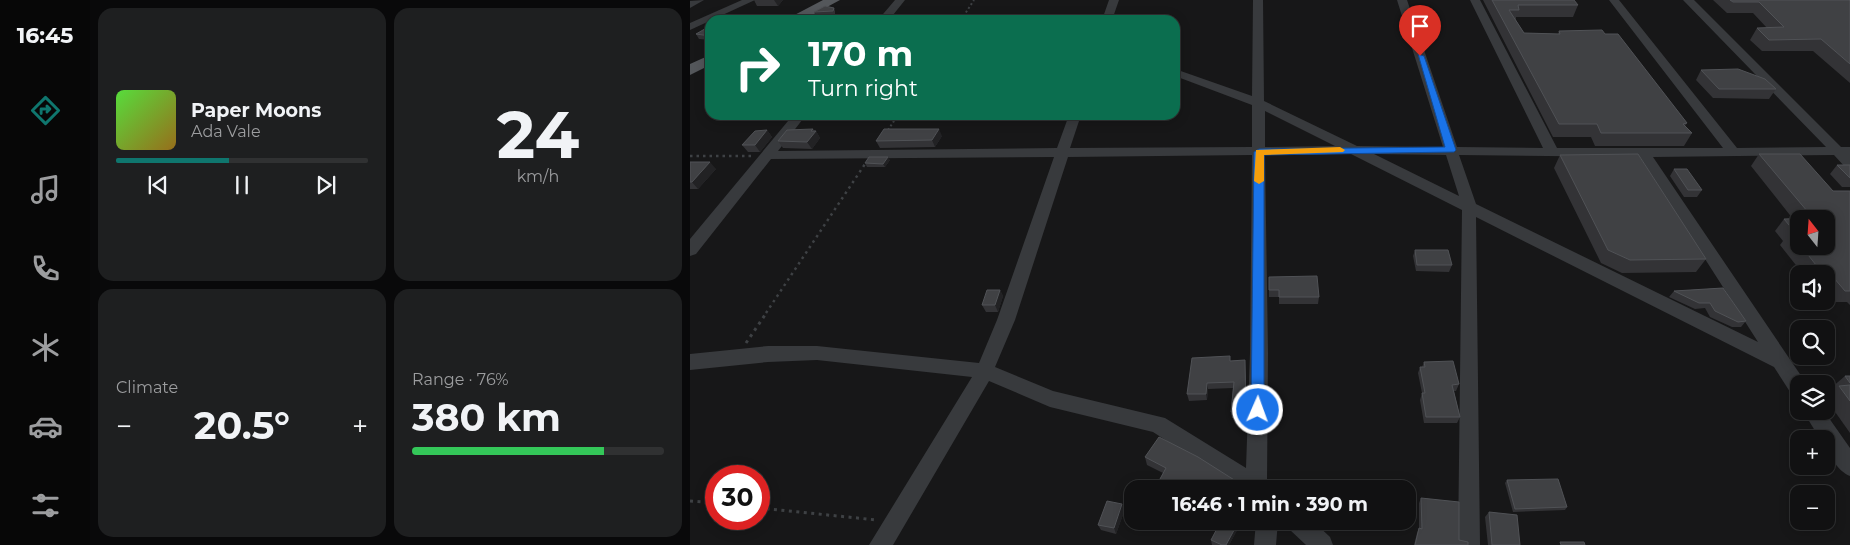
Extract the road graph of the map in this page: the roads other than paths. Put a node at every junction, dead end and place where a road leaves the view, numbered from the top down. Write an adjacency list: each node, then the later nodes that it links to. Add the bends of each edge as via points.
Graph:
1 (699, 0): 11 (street)
2 (750, 0): 12 (street)
3 (833, 0): 13 (main road)
4 (900, 0): 14 (street)
5 (1114, 0): 15 (street)
6 (1258, 0): 21 (street)
7 (1402, 0): 25 (street)
8 (1475, 0): 28 (street)
9 (1614, 0): 29 (street)
10 (1688, 0): 26 (street)
11 (690, 5)
12 (717, 15)
13 (802, 15)
14 (887, 15)
15 (1109, 15)
16 (705, 20): 17 (street)
17 (690, 27)
18 (705, 62): 19 (main road)
19 (690, 70)
20 (1180, 74): 21 (street)
21 (1259, 103): 24 (street); 27 (street)
22 (796, 120): 32 (street)
23 (1073, 120): 30 (street)
24 (1357, 150): 25 (street); 27 (street); 34 (street)
25 (1451, 150): 28 (street); 34 (street)
26 (1844, 151): 29 (street); 33 (street)
27 (1259, 152): 30 (street); 43 (street)
28 (1552, 152): 31 (street)
29 (1733, 152): 31 (street)
30 (1062, 153): 32 (street); 38 (street, via 1006,320)
31 (1644, 153): 36 (street)
32 (768, 156): 35 (street)
33 (1850, 164)
34 (1468, 206): 36 (street); 49 (street)
35 (690, 250)
36 (1780, 361): 39 (street)
37 (690, 362): 38 (street, via 816,353)
38 (984, 370): 42 (street, via 1050,399 1158,424); 46 (street)
39 (1790, 376)
40 (1819, 420): 41 (street)
41 (1850, 466)
42 (1247, 480)
43 (1258, 480)
44 (1266, 530): 47 (street)
45 (1306, 530): 48 (street)
46 (880, 545)
47 (1265, 545)
48 (1322, 545)
49 (1470, 545)

